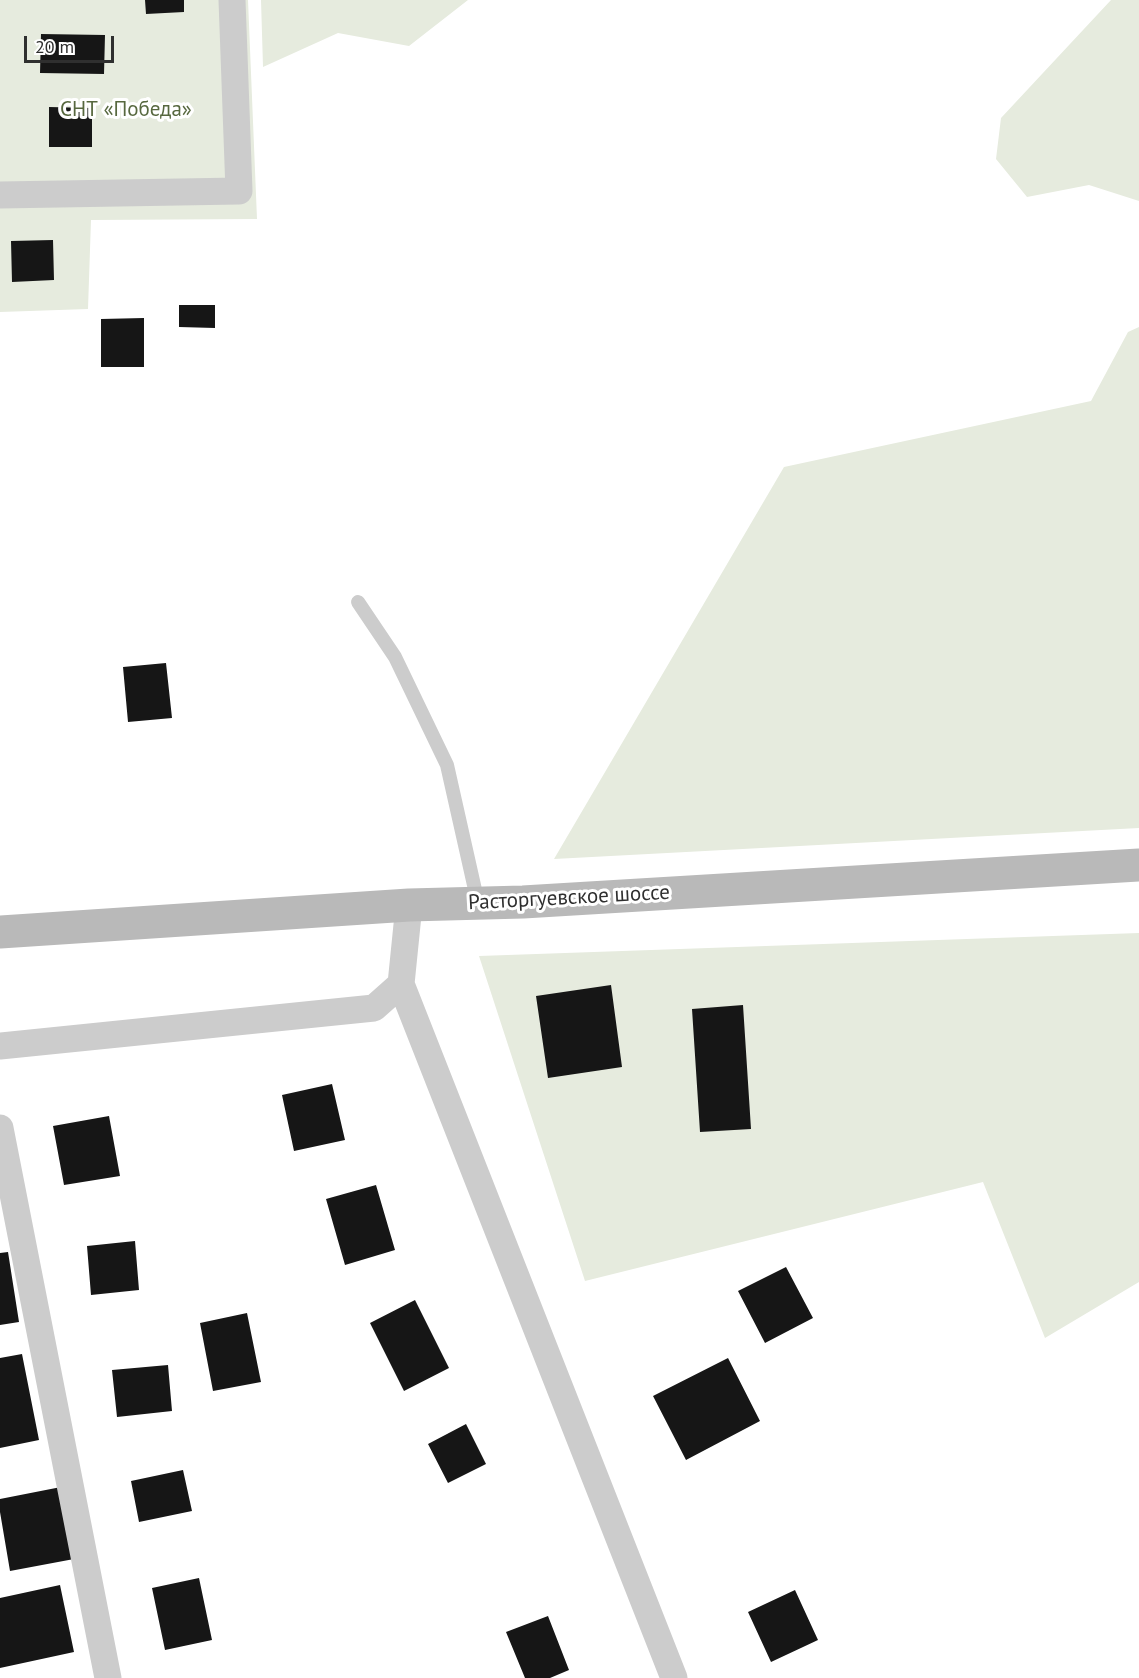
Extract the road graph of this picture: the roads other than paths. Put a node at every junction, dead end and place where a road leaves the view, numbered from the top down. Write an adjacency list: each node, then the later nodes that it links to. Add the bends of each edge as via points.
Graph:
1 (232, 0): 2 (street, via 239,191)
2 (0, 195)
3 (358, 602): 5 (lane, via 395,657 447,765)
4 (1139, 865): 5 (main road, Расторгуевское шоссе)
5 (478, 903): 6 (main road, Расторгуевское шоссе)
6 (409, 905): 7 (main road, Расторгуевское шоссе); 8 (street)
7 (0, 932)
8 (401, 984): 9 (street, via 374,1008); 12 (street)
9 (0, 1046)
10 (0, 1128): 11 (street)
11 (108, 1678)
12 (674, 1678)

